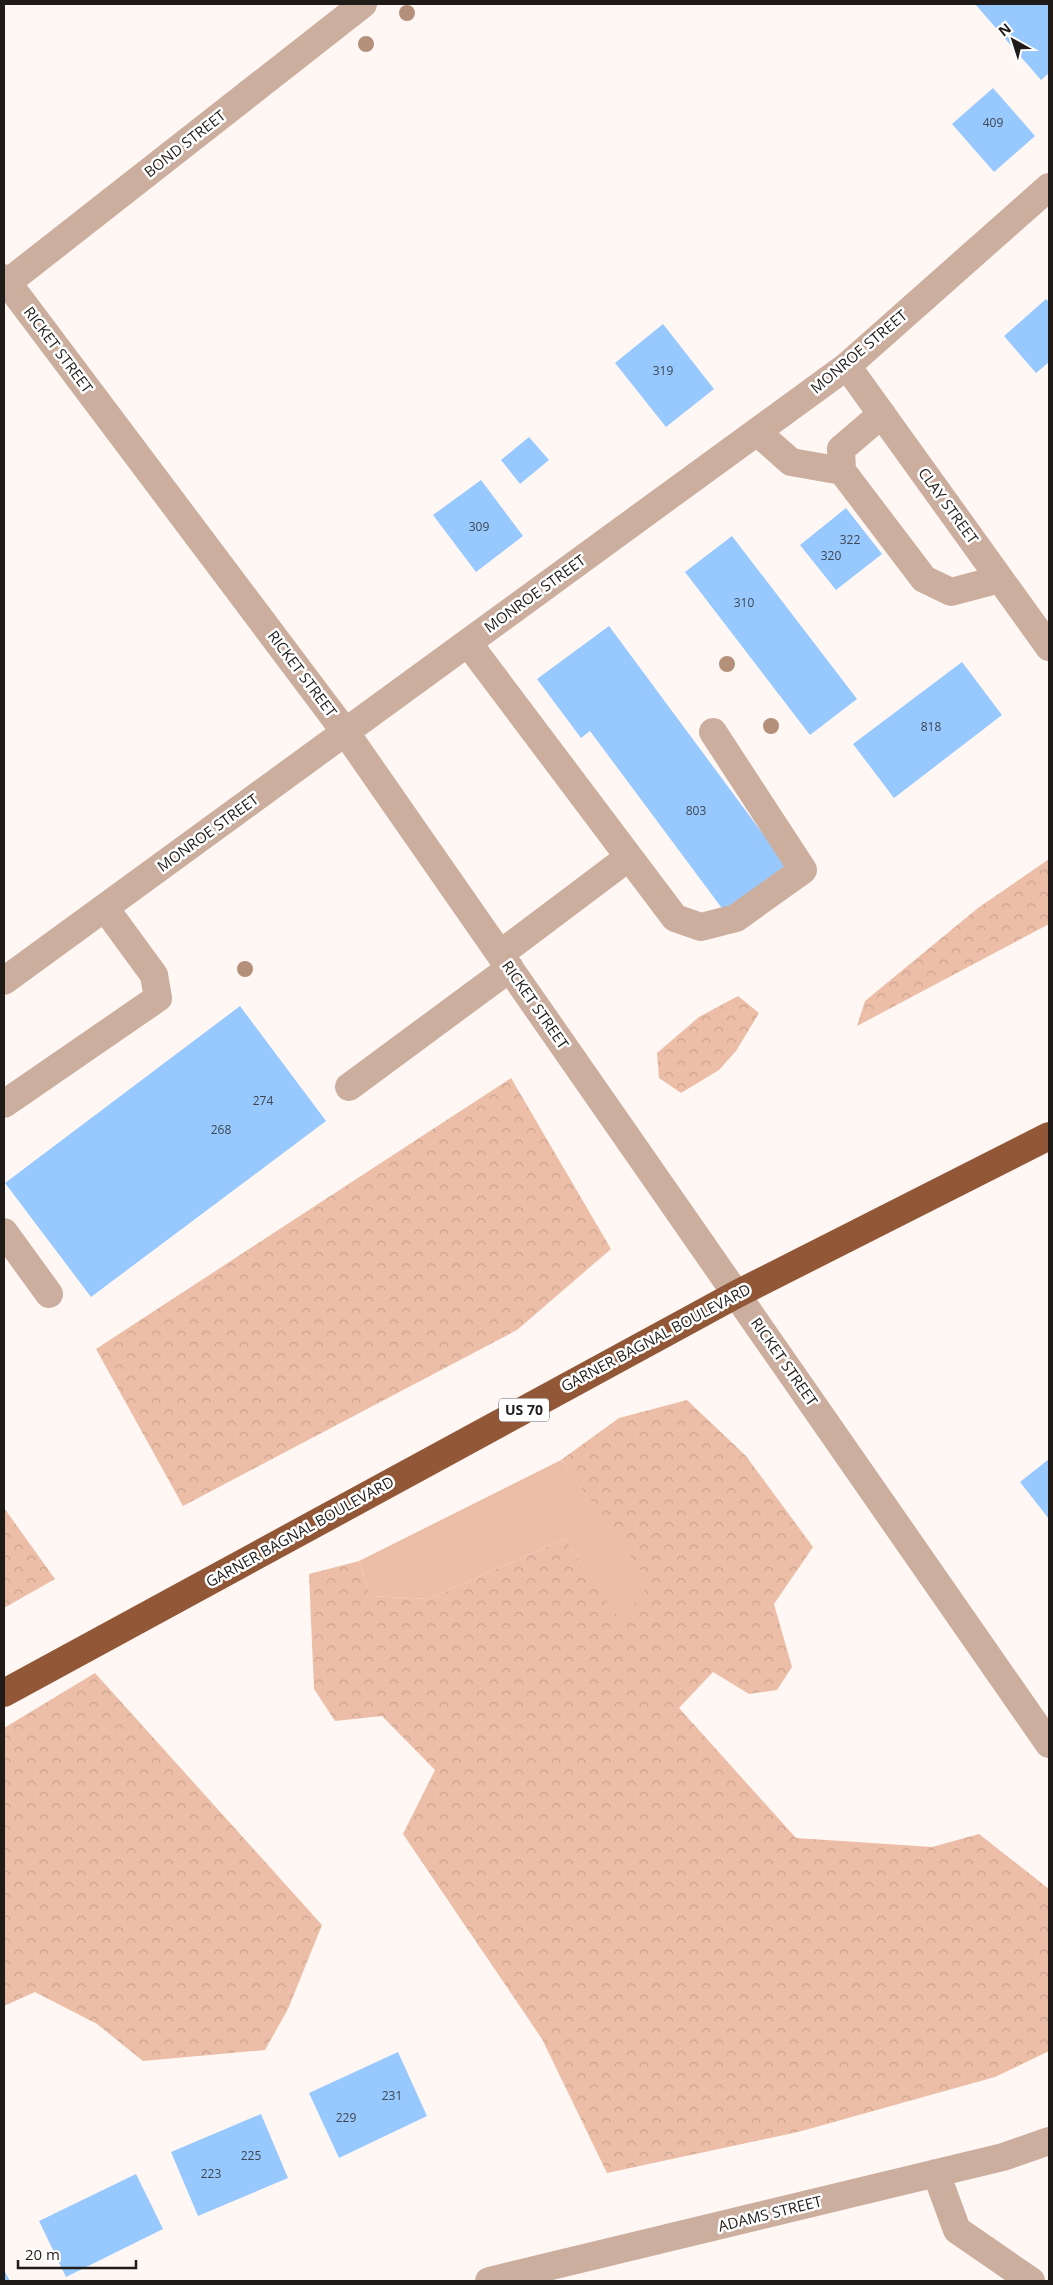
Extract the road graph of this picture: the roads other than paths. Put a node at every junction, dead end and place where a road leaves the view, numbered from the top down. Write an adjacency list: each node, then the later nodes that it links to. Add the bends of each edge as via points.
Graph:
1 (363, 4): 3 (street, BOND STREET)
2 (1049, 187): 4 (street, MONROE STREET)
3 (6, 281): 12 (street, RICKET STREET)
4 (847, 366): 5 (street, CLAY STREET); 6 (street, MONROE STREET)
5 (882, 414): 7 (street, via 841,449); 8 (street, CLAY STREET)
6 (757, 432): 7 (street, via 791,462); 9 (street, MONROE STREET)
7 (842, 472): 8 (street, via 924,580 951,592)
8 (1000, 579): 10 (street, CLAY STREET)
9 (468, 643): 12 (street, MONROE STREET); 13 (street)
10 (1049, 647)
11 (713, 732): 13 (street, via 803,870 736,918 701,927 675,918)
12 (346, 733): 14 (street, MONROE STREET); 15 (street, RICKET STREET)
13 (629, 857): 15 (street)
14 (105, 908): 16 (street, MONROE STREET); 18 (street, via 154,975 158,998)
15 (505, 961): 17 (street); 22 (street, RICKET STREET)
16 (4, 981)
17 (349, 1087)
18 (4, 1104)
19 (1049, 1136): 22 (highway, GARNER BAGNAL BOULEVARD / US 70)
20 (4, 1232): 21 (street)
21 (49, 1294)
22 (737, 1294): 23 (highway, GARNER BAGNAL BOULEVARD / US 70); 24 (street, RICKET STREET)
23 (4, 1693)
24 (1049, 1744)
25 (1049, 2141): 26 (street, ADAMS STREET, via 1003,2157)
26 (936, 2173): 27 (street, ADAMS STREET); 29 (street, via 957,2230)
27 (586, 2270): 28 (street, ADAMS STREET)
28 (489, 2281)
29 (1031, 2281)

